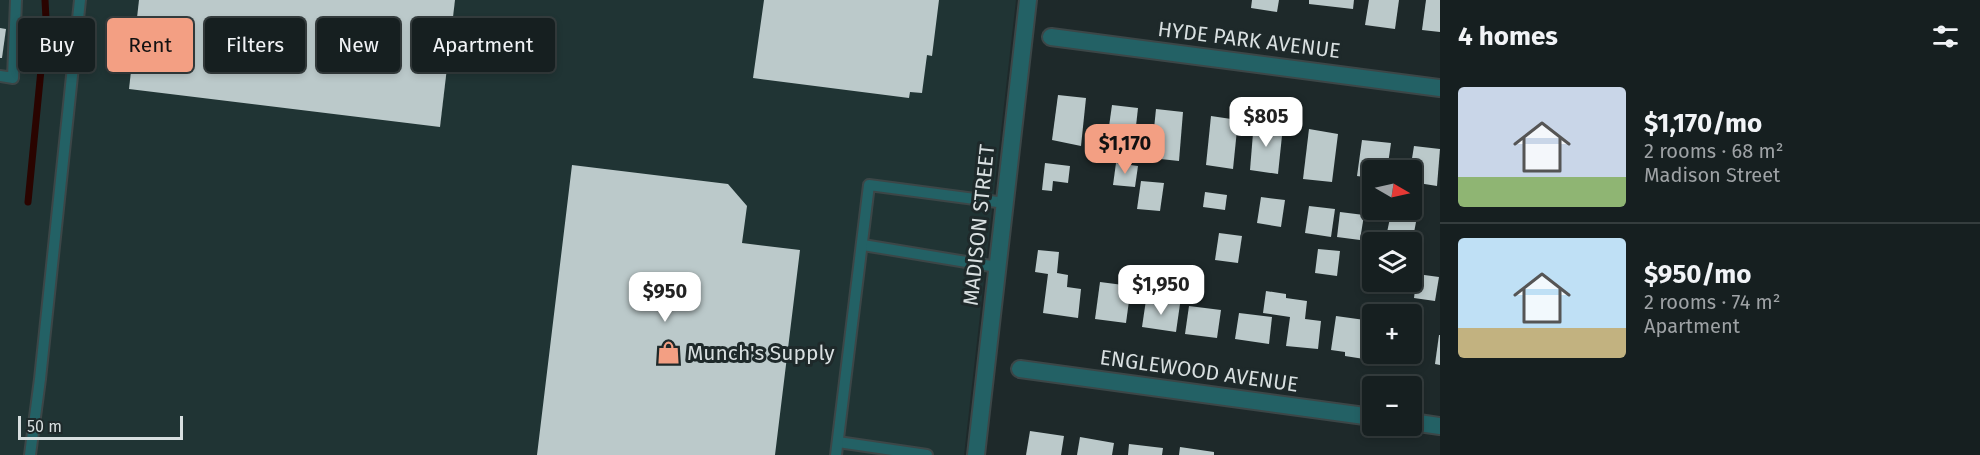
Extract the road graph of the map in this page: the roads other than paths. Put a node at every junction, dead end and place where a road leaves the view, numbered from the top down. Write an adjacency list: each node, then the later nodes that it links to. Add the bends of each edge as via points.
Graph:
1 (16, 0): 5 (lane, via 13,78)
2 (80, 0): 15 (lane)
3 (1028, 0): 7 (street, MADISON STREET)
4 (1051, 37): 6 (street, HYDE PARK AVENUE)
5 (0, 76)
6 (1440, 88)
7 (1005, 203): 8 (lane, via 869,185); 9 (street, MADISON STREET)
8 (863, 245): 9 (lane); 14 (lane)
9 (997, 267): 18 (street, MADISON STREET)
10 (1020, 369): 11 (street, ENGLEWOOD AVENUE)
11 (1362, 416)
12 (1422, 423): 13 (street)
13 (1440, 426)
14 (838, 442): 16 (lane); 17 (lane)
15 (30, 455)
16 (836, 455)
17 (927, 455)
18 (976, 455)

